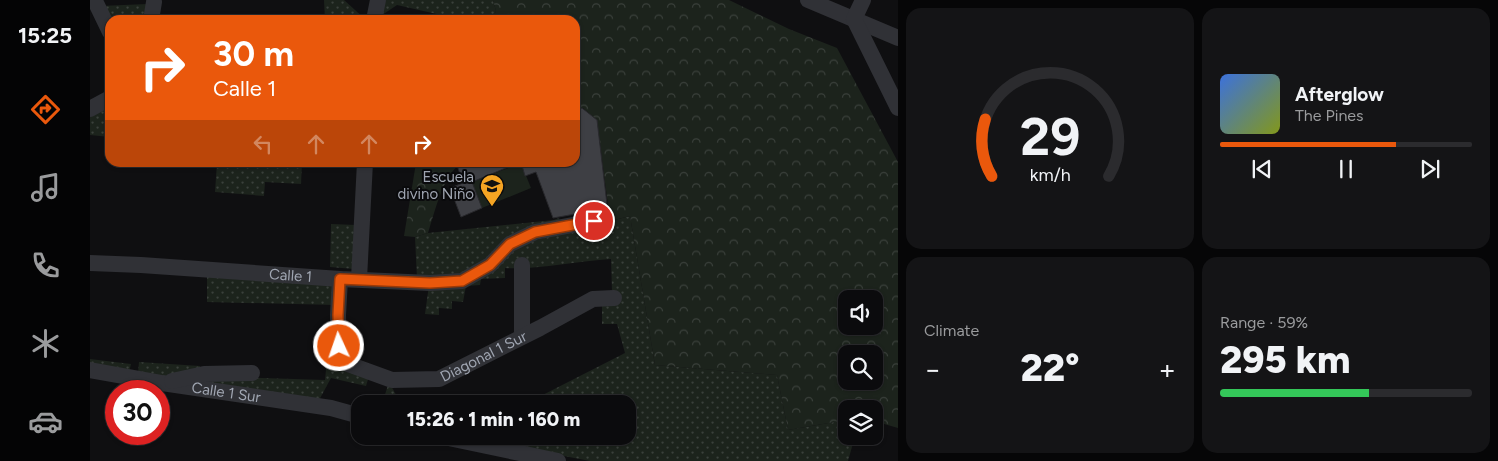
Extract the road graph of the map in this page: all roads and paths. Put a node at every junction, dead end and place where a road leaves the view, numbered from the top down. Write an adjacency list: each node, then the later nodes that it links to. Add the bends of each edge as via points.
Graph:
1 (378, 0): 7 (street)
2 (808, 0): 8 (street)
3 (863, 0): 8 (street)
4 (154, 2): 6 (street)
5 (96, 3): 9 (street)
6 (153, 15)
7 (375, 15)
8 (854, 18): 10 (street); 12 (street)
9 (105, 22)
10 (898, 38)
11 (105, 101): 13 (street)
12 (898, 108)
13 (90, 109)
14 (365, 167): 21 (street)
15 (594, 221): 17 (street, Calle 1, via 535,232)
16 (516, 224): 17 (street)
17 (517, 240): 21 (street, Calle 1, via 490,265 462,281 430,283)
18 (90, 263): 20 (street, Calle 1)
19 (522, 265): 23 (street)
20 (340, 279): 21 (street, Calle 1); 23 (street, Diagonal 1 Sur, via 339,353 348,364 392,380 438,379)
21 (359, 279)
22 (614, 298): 23 (street, Diagonal 1 Sur, via 593,298)
23 (522, 336)
24 (90, 370): 26 (street, Calle 1 Sur)
25 (252, 373): 27 (street, via 204,374)
26 (145, 380)
27 (170, 381)
28 (170, 384): 29 (street, Calle 1 Sur)
29 (351, 414)
30 (482, 445): 31 (street)
31 (558, 461)

